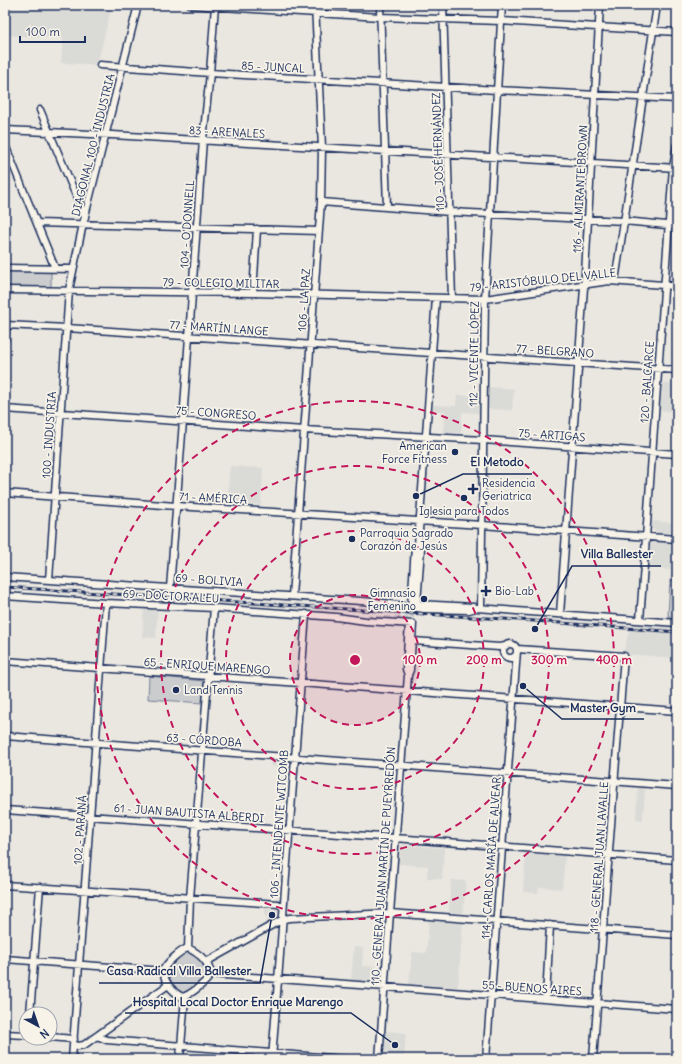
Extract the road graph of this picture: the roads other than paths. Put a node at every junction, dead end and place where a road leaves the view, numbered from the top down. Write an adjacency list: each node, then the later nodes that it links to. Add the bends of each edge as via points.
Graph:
1 (138, 5): 18 (street, DIAGONAL 100 - INDUSTRIA)
2 (191, 5): 9 (street)
3 (315, 5): 10 (street, 106 - LA PAZ)
4 (380, 5): 11 (street)
5 (443, 5): 12 (street, 110 - JOSÉ HERNÁNDEZ)
6 (502, 5): 13 (street, 112 - VICENTE LÓPEZ)
7 (600, 5): 14 (street, 116 - ALMIRANTE BROWN)
8 (657, 5): 15 (street)
9 (215, 6): 10 (street); 19 (street, 104 - O'DONNELL)
10 (316, 12): 11 (street); 20 (street, 106 - LA PAZ)
11 (380, 17): 12 (street); 21 (street)
12 (443, 20): 13 (street); 22 (street, 110 - JOSÉ HERNÁNDEZ)
13 (501, 21): 14 (street); 23 (street, 112 - VICENTE LÓPEZ)
14 (599, 28): 15 (street); 24 (street, 116 - ALMIRANTE BROWN)
15 (653, 30): 16 (street); 25 (street)
16 (677, 32)
17 (100, 65): 18 (street, 85 - JUNCAL)
18 (123, 67): 19 (street, 85 - JUNCAL); 30 (street, DIAGONAL 100 - INDUSTRIA)
19 (210, 73): 20 (street, 85 - JUNCAL); 31 (street, 104 - O'DONNELL)
20 (318, 79): 21 (street, 85 - JUNCAL); 34 (street, 106 - LA PAZ)
21 (382, 83): 22 (street, 85 - JUNCAL); 35 (street)
22 (446, 87): 23 (street, 85 - JUNCAL); 36 (street, 110 - JOSÉ HERNÁNDEZ)
23 (496, 90): 24 (street, 85 - JUNCAL); 37 (street, 112 - VICENTE LÓPEZ)
24 (595, 95): 25 (street, 85 - JUNCAL); 38 (street, 116 - ALMIRANTE BROWN)
25 (643, 98): 26 (street, 85 - JUNCAL); 39 (street)
26 (677, 99)
27 (40, 110): 29 (street)
28 (5, 130): 29 (street, 83 - ARENALES)
29 (49, 132): 30 (street, 83 - ARENALES); 46 (street)
30 (106, 134): 31 (street, 83 - ARENALES); 46 (street, DIAGONAL 100 - INDUSTRIA)
31 (203, 140): 34 (street, 83 - ARENALES); 51 (street, 104 - O'DONNELL)
32 (5, 144): 48 (street)
33 (677, 145): 40 (street, 120 - BALCARCE)
34 (322, 147): 35 (street, 83 - ARENALES); 41 (street, 106 - LA PAZ)
35 (385, 151): 36 (street, 83 - ARENALES); 42 (street)
36 (448, 154): 37 (street, 83 - ARENALES); 43 (street, 110 - JOSÉ HERNÁNDEZ)
37 (493, 157): 38 (street, 83 - ARENALES); 44 (street, 112 - VICENTE LÓPEZ)
38 (592, 162): 39 (street, 83 - ARENALES); 45 (street, 116 - ALMIRANTE BROWN)
39 (633, 165): 40 (street, 83 - ARENALES); 47 (street)
40 (675, 168): 49 (street, 120 - BALCARCE)
41 (321, 202): 42 (street); 53 (street, 106 - LA PAZ)
42 (387, 207): 43 (street)
43 (450, 212): 44 (street); 67 (street, 110 - JOSÉ HERNÁNDEZ)
44 (489, 214): 45 (street); 68 (street, 112 - VICENTE LÓPEZ)
45 (588, 220): 47 (street); 58 (street, 116 - ALMIRANTE BROWN)
46 (84, 221): 48 (street); 51 (street); 56 (street, DIAGONAL 100 - INDUSTRIA)
47 (624, 221): 49 (street); 57 (street)
48 (37, 223): 55 (street)
49 (669, 225): 50 (street); 59 (street, 120 - BALCARCE)
50 (677, 226)
51 (197, 227): 52 (street); 63 (street, 104 - O'DONNELL)
52 (257, 229): 53 (street); 64 (street)
53 (319, 231): 65 (street, 106 - LA PAZ)
54 (5, 268): 55 (street)
55 (55, 268): 56 (street)
56 (73, 269): 62 (street, DIAGONAL 100 - INDUSTRIA)
57 (615, 281): 58 (street, 79 - ARISTÓBULO DEL VALLE); 59 (street, 79 - ARISTÓBULO DEL VALLE)
58 (584, 285): 68 (street, 79 - ARISTÓBULO DEL VALLE); 76 (street, 116 - ALMIRANTE BROWN)
59 (665, 285): 60 (street, 79 - ARISTÓBULO DEL VALLE); 77 (street, 120 - BALCARCE)
60 (677, 286)
61 (5, 290): 62 (street, 79 - COLEGIO MILITAR)
62 (69, 290): 63 (street, 79 - COLEGIO MILITAR); 70 (street, 100 - INDUSTRIA)
63 (192, 293): 64 (street, 79 - COLEGIO MILITAR); 71 (street, 104 - O'DONNELL)
64 (253, 293): 65 (street, 79 - COLEGIO MILITAR)
65 (313, 295): 66 (street, 79 - COLEGIO MILITAR); 73 (street, 106 - LA PAZ)
66 (436, 298): 67 (street, 79 - ARISTÓBULO DEL VALLE); 74 (street)
67 (452, 299): 68 (street, 79 - ARISTÓBULO DEL VALLE)
68 (485, 299): 75 (street, 112 - VICENTE LÓPEZ)
69 (5, 325): 70 (street, 77 - MARTÍN LANGE); 72 (street)
70 (66, 328): 71 (street, 77 - MARTÍN LANGE); 80 (street, 100 - INDUSTRIA)
71 (189, 337): 73 (street, 77 - MARTÍN LANGE); 81 (street, 104 - O'DONNELL)
72 (5, 339)
73 (311, 344): 74 (street, 77 - MARTÍN LANGE); 82 (street, 106 - LA PAZ)
74 (432, 352): 75 (street, 77 - BELGRANO); 83 (street)
75 (484, 356): 76 (street, 77 - BELGRANO); 84 (street, 112 - VICENTE LÓPEZ)
76 (579, 362): 77 (street, 77 - BELGRANO); 85 (street, 116 - ALMIRANTE BROWN)
77 (658, 368): 78 (street, 77 - BELGRANO); 86 (street, 120 - BALCARCE)
78 (677, 370)
79 (5, 409): 80 (street, 75 - CONGRESO)
80 (61, 413): 81 (street, 75 - CONGRESO); 89 (street, 100 - INDUSTRIA)
81 (184, 421): 82 (street, 75 - CONGRESO); 90 (street, 104 - O'DONNELL)
82 (304, 430): 83 (street, 75 - CONGRESO); 91 (street, 106 - LA PAZ)
83 (425, 438): 84 (street, 75 - ARTIGAS); 92 (street)
84 (483, 440): 85 (street, 75 - ARTIGAS); 93 (street, 112 - VICENTE LÓPEZ)
85 (572, 447): 86 (street, 75 - ARTIGAS); 94 (street, 116 - ALMIRANTE BROWN)
86 (652, 453): 87 (street, 75 - ARTIGAS); 95 (street, 120 - BALCARCE)
87 (677, 454)
88 (5, 493): 89 (street, 71 - AMÉRICA)
89 (55, 496): 90 (street, 71 - AMÉRICA); 98 (street, 100 - INDUSTRIA)
90 (176, 506): 91 (street, 71 - AMÉRICA); 99 (street, 104 - O'DONNELL)
91 (299, 513): 92 (street, 71 - AMÉRICA); 101 (street, 106 - LA PAZ)
92 (420, 521): 93 (street, 71 - AMÉRICA); 103 (street)
93 (482, 525): 94 (street, 71 - AMÉRICA); 106 (street, 112 - VICENTE LÓPEZ)
94 (565, 531): 95 (street, 71 - AMÉRICA); 108 (street, 116 - ALMIRANTE BROWN)
95 (646, 536): 96 (street, 71 - AMÉRICA); 111 (street, 120 - BALCARCE)
96 (677, 539)
97 (5, 577): 98 (street, 69 - BOLIVIA)
98 (49, 580): 99 (street, 69 - BOLIVIA)
99 (170, 588): 101 (street, 69 - BOLIVIA)
100 (5, 596): 102 (street, 69 - DOCTOR ALEU)
101 (292, 596): 103 (street, 69 - BOLIVIA)
102 (106, 603): 104 (street, 69 - DOCTOR ALEU); 118 (street, 102 - PARANÁ)
103 (414, 606): 106 (street, 69 - BOLIVIA)
104 (214, 608): 107 (street, 69 - DOCTOR ALEU); 119 (street)
105 (464, 608): 106 (street)
106 (479, 608): 108 (street)
107 (306, 614): 109 (street, 69 - DOCTOR ALEU); 121 (street, 106 - INTENDENTE WITCOMB)
108 (560, 614): 111 (street)
109 (336, 617): 110 (street, 69 - DOCTOR ALEU); 113 (street, 69 - DOCTOR ALEU)
110 (367, 618)
111 (640, 620): 112 (street)
112 (677, 623)
113 (411, 624): 114 (street, 110 - GENERAL JUAN MARTÍN DE PUEYRREDÓN); 120 (street, 110 - GENERAL JUAN MARTÍN DE PUEYRREDÓN, via 406,669)
114 (413, 641): 115 (street); 120 (street, 110 - GENERAL JUAN MARTÍN DE PUEYRREDÓN)
115 (506, 646): 116 (street, via 516,646); 116 (street, via 504,654 508,657)
116 (516, 654): 123 (street, 114 - CARLOS MARÍA DE ALVEAR); 124 (street, 118 - GENERAL JUAN LAVALLE, via 624,656)
117 (5, 660): 118 (street, 65 - ENRIQUE MARENGO)
118 (102, 668): 119 (street, 65 - ENRIQUE MARENGO); 127 (street, 102 - PARANÁ)
119 (208, 675): 121 (street, 65 - ENRIQUE MARENGO); 128 (street)
120 (408, 675): 122 (street, 110 - GENERAL JUAN MARTÍN DE PUEYRREDÓN)
121 (300, 683): 122 (street, 65 - ENRIQUE MARENGO); 129 (street, 106 - INTENDENTE WITCOMB)
122 (407, 691): 123 (street, 65 - ENRIQUE MARENGO); 130 (street, 110 - GENERAL JUAN MARTÍN DE PUEYRREDÓN)
123 (514, 699): 124 (street, 65 - ENRIQUE MARENGO); 131 (street, 114 - CARLOS MARÍA DE ALVEAR)
124 (620, 707): 125 (street, 65 - ENRIQUE MARENGO); 132 (street, 118 - GENERAL JUAN LAVALLE)
125 (677, 711)
126 (5, 736): 127 (street, 63 - CÓRDOBA)
127 (97, 743): 128 (street, 63 - CÓRDOBA); 135 (street, 102 - PARANÁ)
128 (202, 750): 129 (street, 63 - CÓRDOBA); 136 (street)
129 (294, 757): 130 (street, 63 - CÓRDOBA); 137 (street, 106 - INTENDENTE WITCOMB)
130 (401, 765): 131 (street, 63 - CÓRDOBA); 138 (street, 110 - GENERAL JUAN MARTÍN DE PUEYRREDÓN)
131 (508, 773): 132 (street, 63 - CÓRDOBA); 139 (street, 114 - CARLOS MARÍA DE ALVEAR)
132 (615, 780): 133 (street, 63 - CÓRDOBA); 140 (street, 118 - GENERAL JUAN LAVALLE)
133 (677, 786)
134 (5, 810): 135 (street, 61 - JUAN BAUTISTA ALBERDI)
135 (91, 816): 136 (street, 61 - JUAN BAUTISTA ALBERDI); 144 (street, 102 - PARANÁ)
136 (196, 824): 137 (street, 61 - JUAN BAUTISTA ALBERDI); 145 (street)
137 (290, 831): 138 (street, 61 - JUAN BAUTISTA ALBERDI); 146 (street, 106 - INTENDENTE WITCOMB)
138 (395, 838): 139 (street, 61 - JUAN BAUTISTA ALBERDI); 147 (street, 110 - GENERAL JUAN MARTÍN DE PUEYRREDÓN)
139 (502, 846): 140 (street, 61 - JUAN BAUTISTA ALBERDI); 149 (street, 114 - CARLOS MARÍA DE ALVEAR)
140 (609, 855): 141 (street, 61 - JUAN BAUTISTA ALBERDI); 151 (street, 118 - GENERAL JUAN LAVALLE)
141 (677, 860)
142 (5, 885): 143 (street)
143 (40, 887): 144 (street); 155 (street)
144 (85, 890): 145 (street); 157 (street, 102 - PARANÁ)
145 (190, 898): 146 (street, via 278,904); 153 (street)
146 (283, 907): 148 (street, 106 - INTENDENTE WITCOMB)
147 (390, 913): 148 (street); 149 (street); 162 (street, 110 - GENERAL JUAN MARTÍN DE PUEYRREDÓN)
148 (283, 919): 156 (street); 160 (street, 106 - INTENDENTE WITCOMB)
149 (496, 921): 150 (street); 163 (street, 114 - CARLOS MARÍA DE ALVEAR)
150 (550, 925): 151 (street); 165 (street)
151 (603, 929): 152 (street); 166 (street, 118 - GENERAL JUAN LAVALLE)
152 (677, 934)
153 (188, 948): 156 (street); 158 (street, via 165,966)
154 (5, 959): 155 (street)
155 (34, 961): 157 (street); 167 (street)
156 (206, 962): 159 (street)
157 (80, 964): 158 (street); 173 (street, 102 - PARANÁ)
158 (163, 971): 161 (street)
159 (211, 974): 160 (street, 55 - BUENOS AIRES); 164 (street)
160 (278, 979): 162 (street, 55 - BUENOS AIRES); 175 (street, 106 - INTENDENTE WITCOMB)
161 (168, 986): 164 (street, via 178,995); 171 (street)
162 (384, 987): 163 (street, 55 - BUENOS AIRES); 179 (street, 110 - GENERAL JUAN MARTÍN DE PUEYRREDÓN)
163 (491, 995): 165 (street, 55 - BUENOS AIRES); 180 (street, 114 - CARLOS MARÍA DE ALVEAR)
164 (185, 997): 174 (street)
165 (546, 998): 166 (street, 55 - BUENOS AIRES)
166 (598, 1003): 168 (street, 55 - BUENOS AIRES); 181 (street, 118 - GENERAL JUAN LAVALLE)
167 (31, 1006)
168 (677, 1009)
169 (5, 1034): 170 (street)
170 (18, 1034)
171 (97, 1036): 173 (street, via 84,1045 78,1046); 174 (street, via 107,1040)
172 (58, 1039): 173 (street)
173 (74, 1042): 176 (street, 102 - PARANÁ)
174 (181, 1046): 175 (street); 177 (street)
175 (272, 1057): 178 (street)
176 (72, 1059)
177 (180, 1059)
178 (344, 1059)
179 (379, 1059)
180 (486, 1059)
181 (593, 1059)

